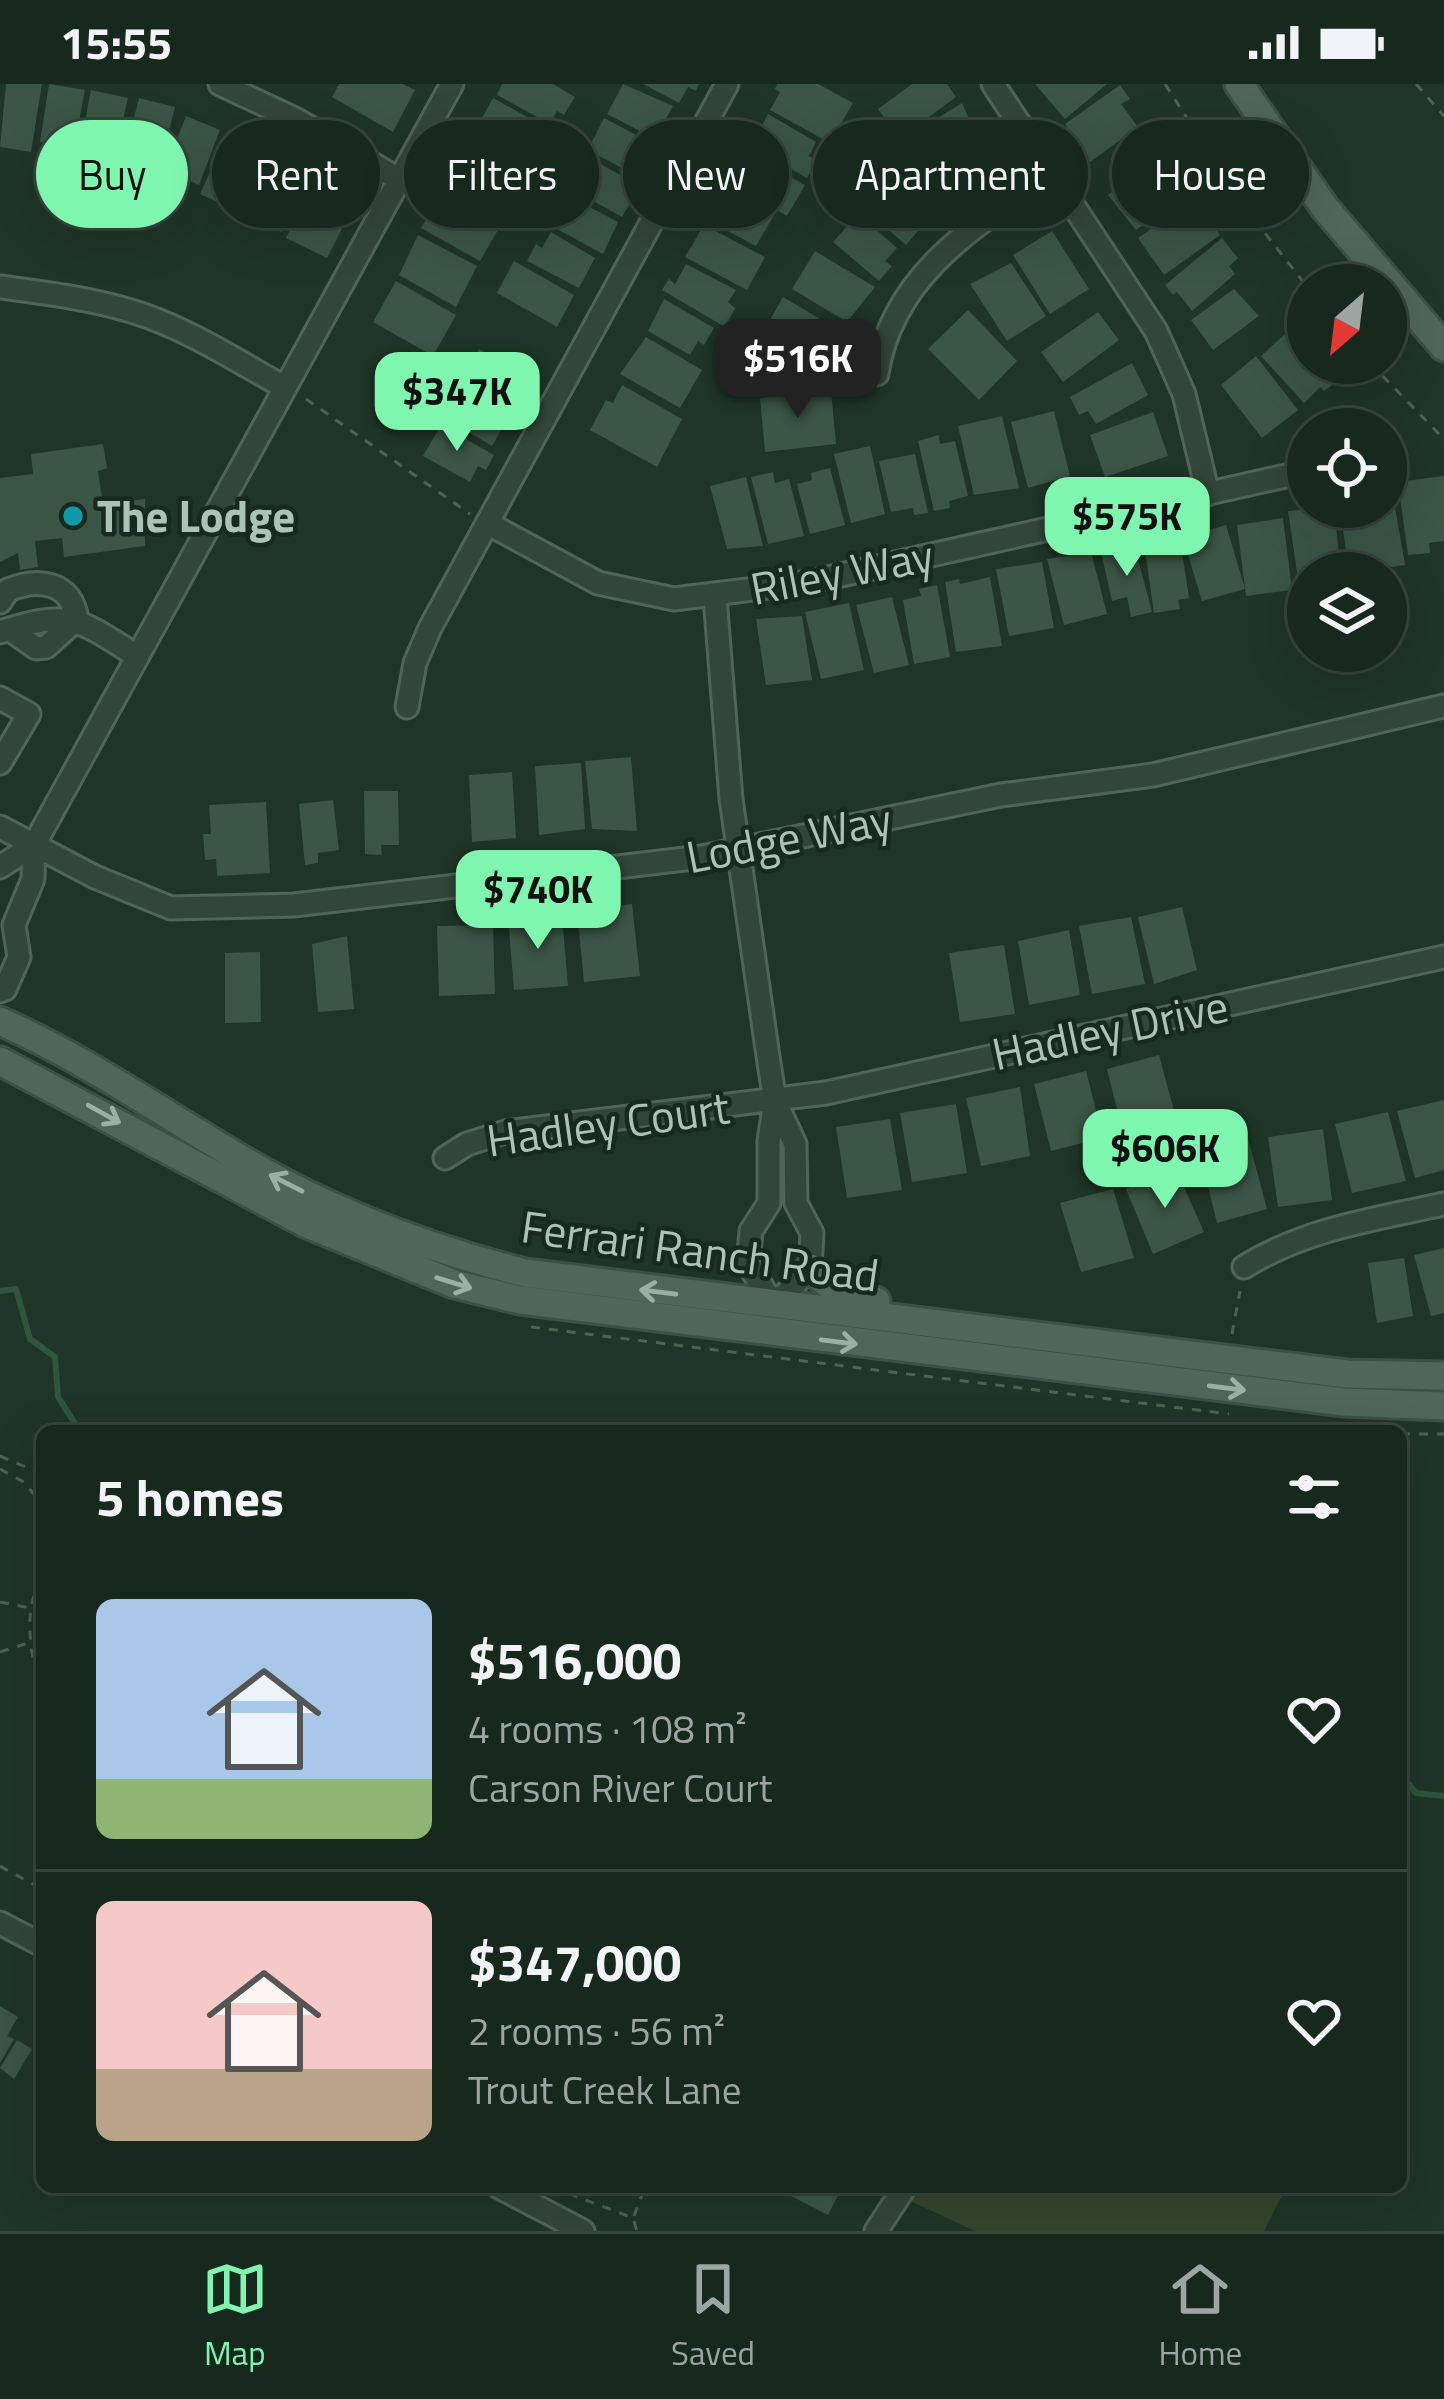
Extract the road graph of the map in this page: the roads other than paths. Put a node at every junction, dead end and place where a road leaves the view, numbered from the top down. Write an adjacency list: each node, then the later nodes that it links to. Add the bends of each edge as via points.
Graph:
1 (220, 84): 7 (street)
2 (452, 84): 7 (street)
3 (727, 84): 16 (street)
4 (992, 84): 6 (street)
5 (1240, 84): 11 (main road, via 1325,208)
6 (1016, 120)
7 (400, 180): 13 (street)
8 (969, 228): 12 (street, via 899,305)
9 (1088, 228): 15 (street, via 1156,331 1184,394)
10 (0, 287): 13 (street, via 134,312)
11 (1444, 347)
12 (877, 374)
13 (284, 387): 21 (street)
14 (1287, 476): 15 (street, Riley Way)
15 (1208, 494): 17 (street, Riley Way)
16 (487, 524): 17 (street, Riley Way, via 611,588 674,599); 24 (street, via 415,663)
17 (715, 596): 28 (street)
18 (0, 602): 19 (street, via 8,590 44,582 75,603)
19 (77, 619): 20 (street); 21 (street)
20 (5, 630)
21 (137, 656): 27 (street)
22 (0, 698): 25 (street, via 29,714)
23 (1444, 706): 28 (street, Lodge Way, via 1154,775 1001,795)
24 (407, 707)
25 (0, 763)
26 (0, 827): 27 (street, Lodge Way)
27 (34, 845): 28 (street, Lodge Way, via 170,908 294,905); 29 (street); 30 (street, via 34,879)
28 (738, 850): 35 (street)
29 (0, 867)
30 (7, 921): 32 (street, via 19,957)
31 (1444, 956): 35 (street, Hadley Drive)
32 (0, 991)
33 (0, 1021): 42 (main road, Ferrari Ranch Road, one-way to 33, via 525,1273 399,1236 250,1164)
34 (0, 1060): 42 (main road, Ferrari Ranch Road, one-way to 42, via 307,1224 454,1284 566,1308)
35 (776, 1100): 36 (street, Hadley Court, via 505,1132); 37 (street); 38 (street, via 795,1144)
36 (445, 1158)
37 (769, 1203): 38 (street); 42 (street, via 752,1231 748,1264)
38 (796, 1203): 41 (street, via 812,1234)
39 (1444, 1204): 40 (street, via 1321,1232)
40 (1244, 1267)
41 (810, 1268): 42 (street); 43 (main road, via 842,1296 966,1312)
42 (773, 1320): 43 (main road, Ferrari Ranch Road); 45 (main road, Ferrari Ranch Road, one-way to 45, via 1344,1402)
43 (1086, 1343): 44 (main road, Ferrari Ranch Road, via 1347,1374)
44 (1444, 1376)
45 (1444, 1406)
46 (0, 1923): 47 (street)
47 (36, 1942)
48 (510, 2193): 50 (street)
49 (901, 2193): 51 (street)
50 (583, 2231)
51 (876, 2231)

